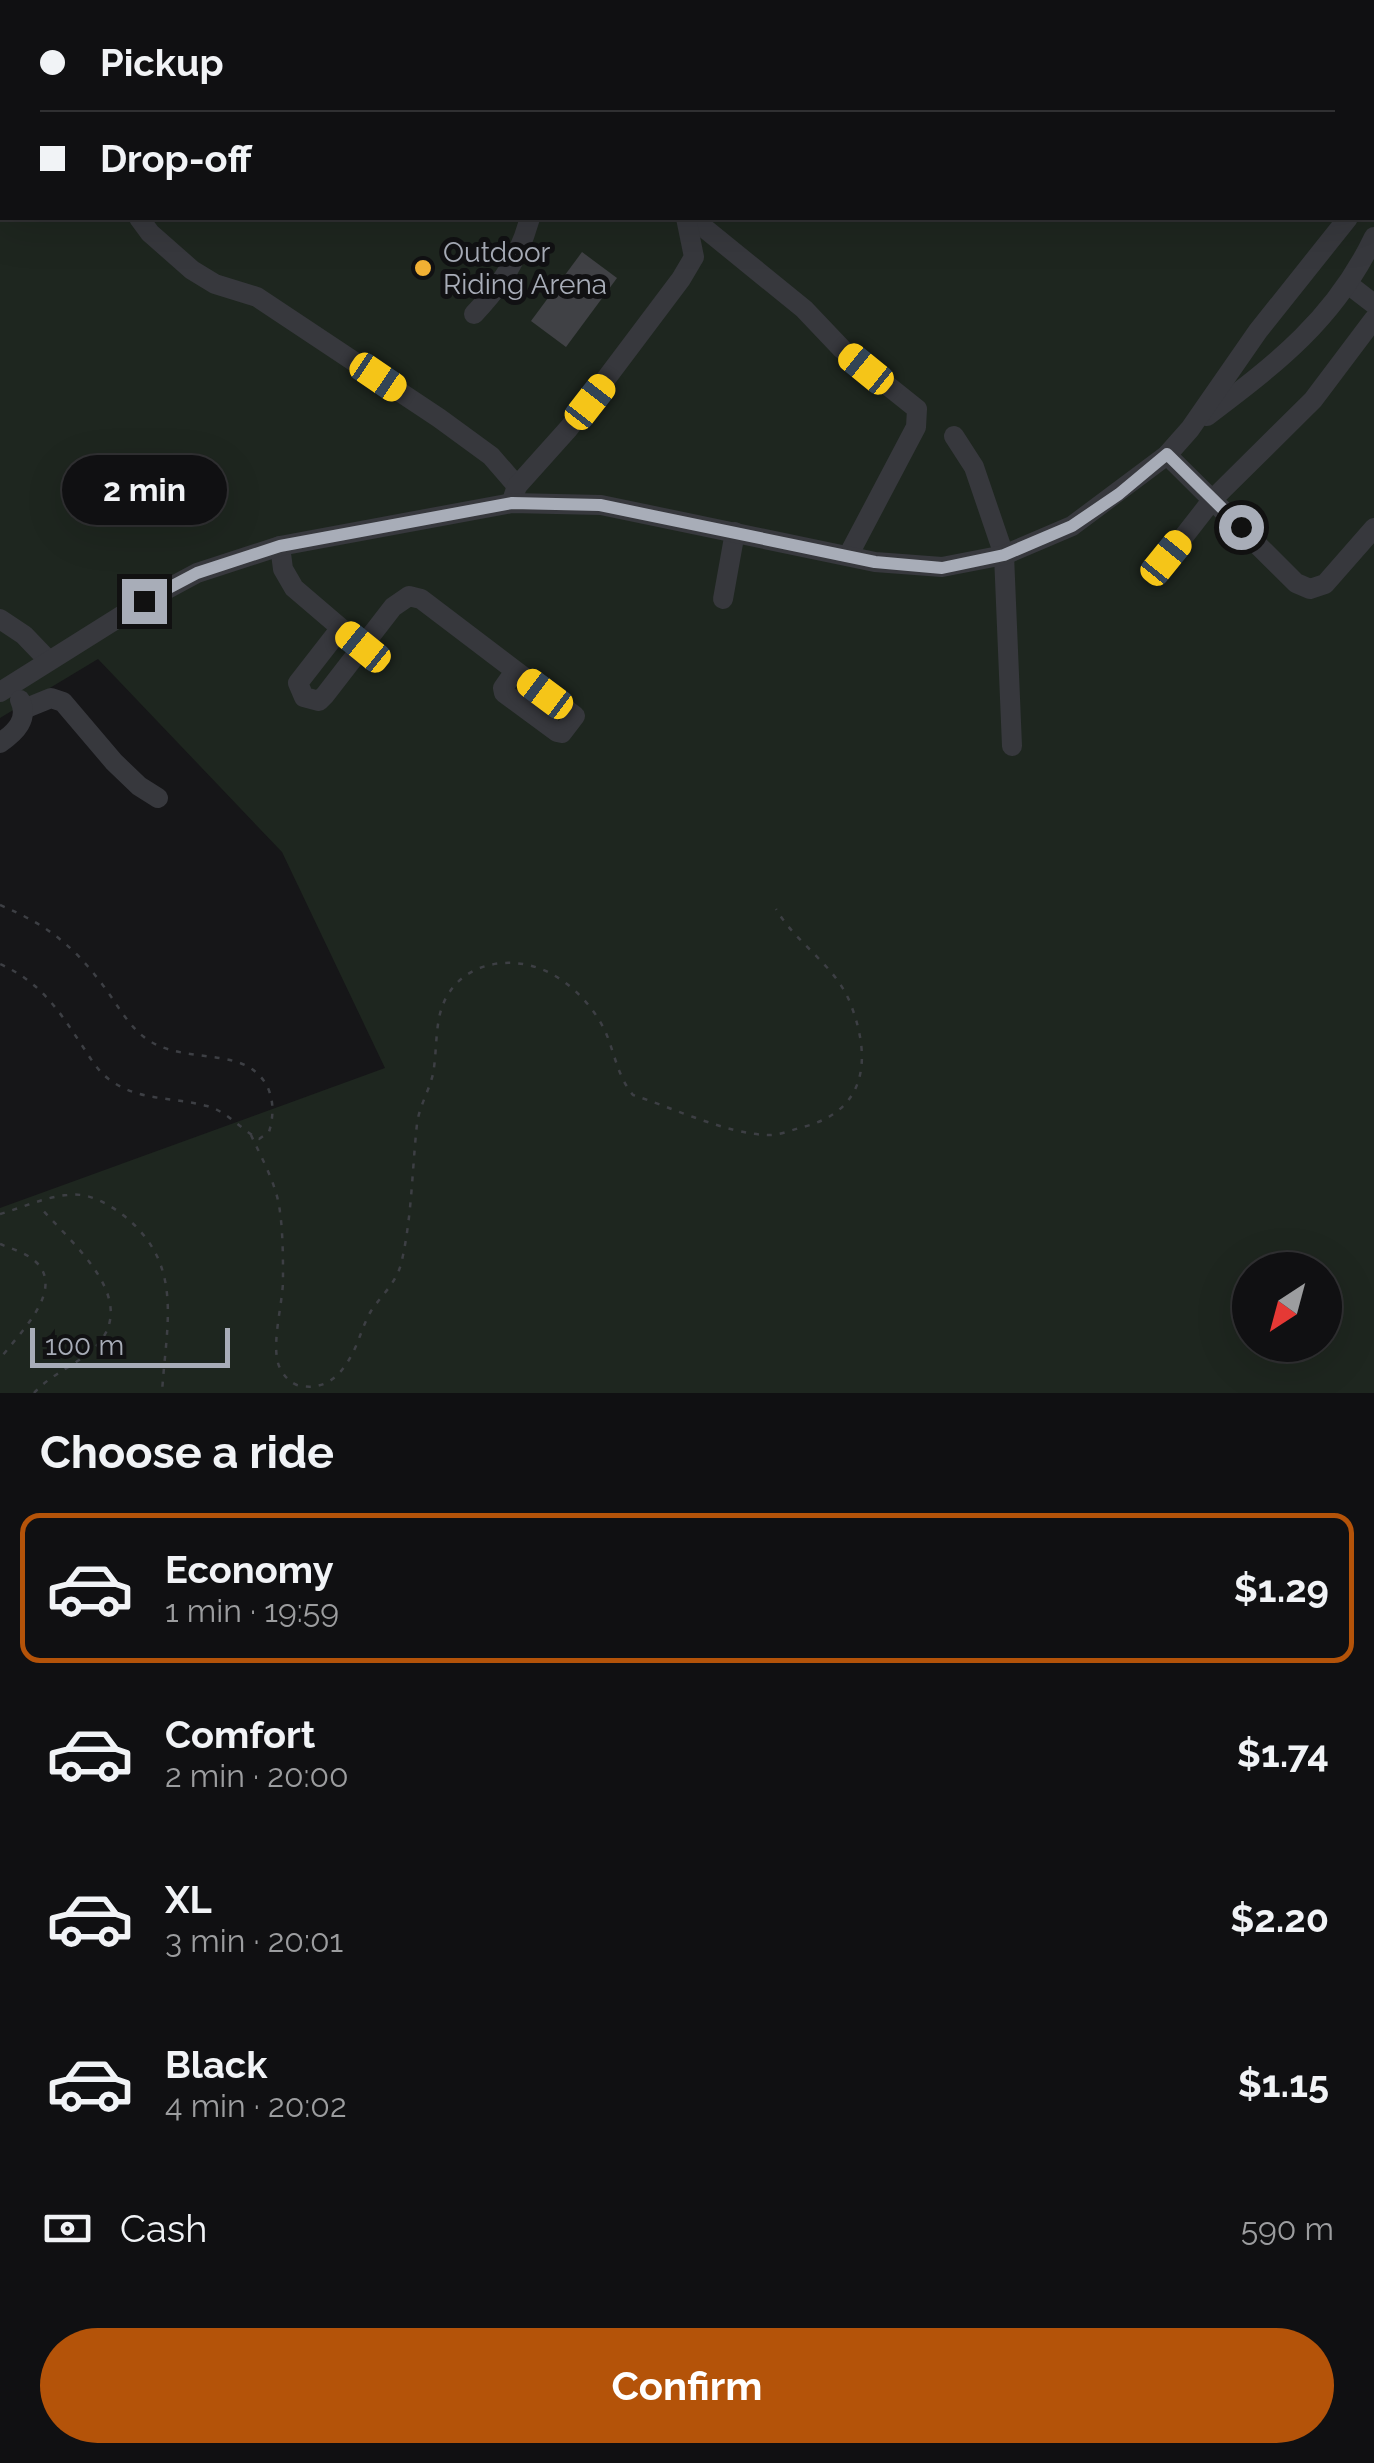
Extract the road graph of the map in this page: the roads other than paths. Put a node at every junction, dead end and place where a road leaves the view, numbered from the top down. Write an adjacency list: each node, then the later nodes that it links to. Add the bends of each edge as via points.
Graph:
1 (140, 220): 18 (street, via 192,270 257,297 423,406 491,456)
2 (529, 220): 11 (street, via 503,283)
3 (694, 220): 8 (street)
4 (696, 220): 7 (street)
5 (1346, 220): 13 (street)
6 (1374, 237): 9 (street)
7 (734, 250): 8 (street); 24 (street, via 917,409 916,427)
8 (694, 256): 18 (street, via 634,346)
9 (1348, 284): 10 (street); 14 (street)
10 (1374, 304)
11 (474, 314)
12 (1374, 318): 19 (street, via 1313,400)
13 (1258, 331): 14 (street, via 1267,348); 15 (street)
14 (1284, 358): 15 (street)
15 (1190, 429): 17 (street)
16 (954, 436): 23 (street, via 974,467)
17 (1167, 454): 19 (street); 23 (street, via 1072,526)
18 (514, 494): 21 (street); 22 (street)
19 (1214, 500): 20 (street, via 1296,583 1310,589 1326,584); 25 (street)
20 (1374, 528)
21 (735, 532): 24 (street); 26 (street)
22 (280, 546): 28 (street, via 294,588); 30 (street, via 197,573)
23 (1004, 555): 24 (street, via 942,568); 35 (street)
24 (848, 556)
25 (1166, 558)
26 (723, 599)
27 (0, 619): 30 (street)
28 (340, 629): 29 (street); 29 (street, via 298,683 304,697 319,701)
29 (363, 647): 33 (street, via 399,600 420,599)
30 (48, 660): 31 (street)
31 (6, 688): 32 (street)
32 (24, 708): 34 (street, via 14,733); 36 (street, via 51,698 62,702 114,762)
33 (575, 716)
34 (0, 743)
35 (1012, 746)
36 (158, 798)

